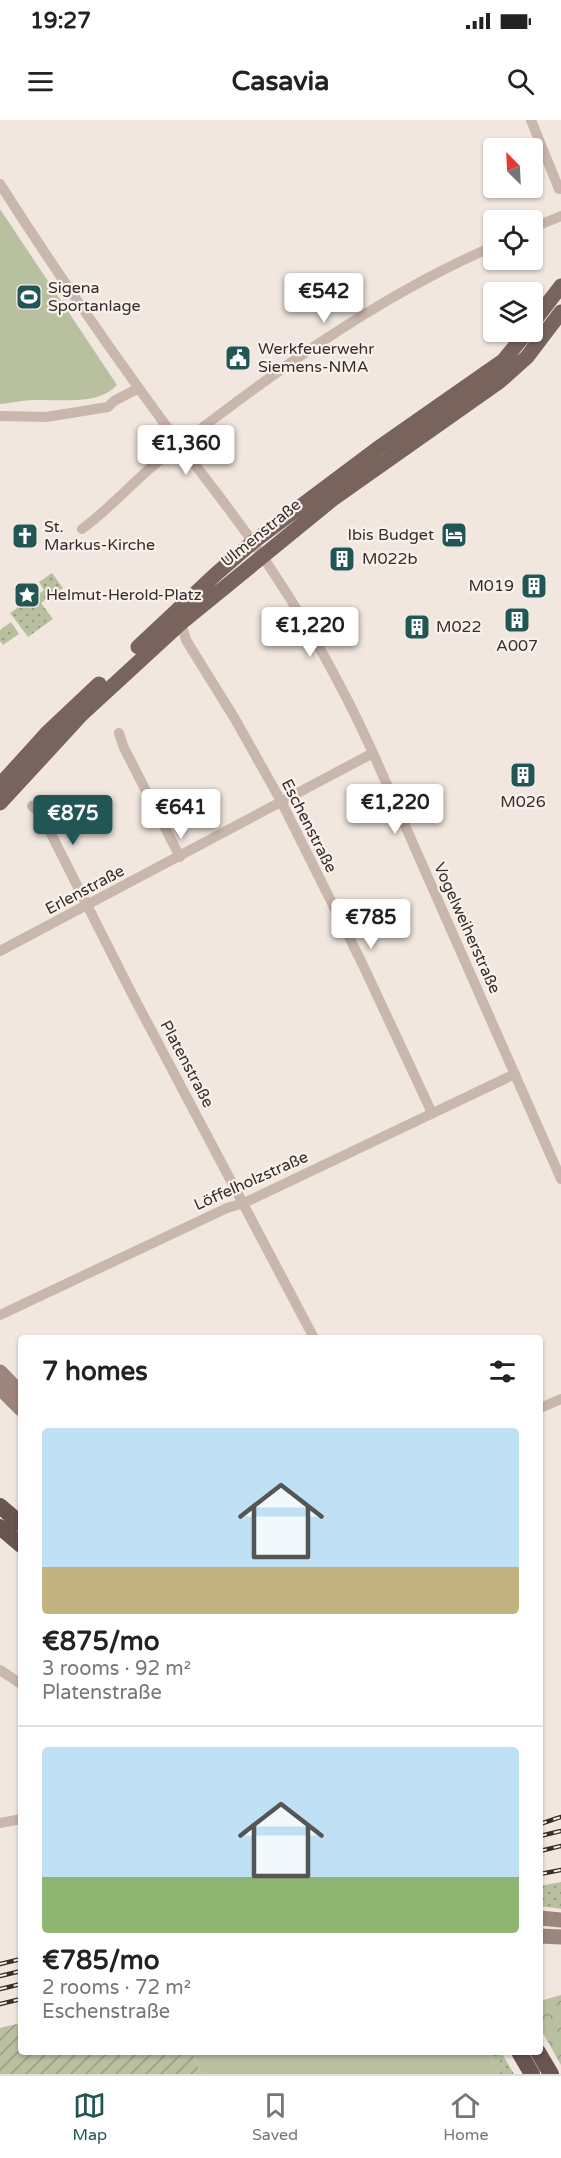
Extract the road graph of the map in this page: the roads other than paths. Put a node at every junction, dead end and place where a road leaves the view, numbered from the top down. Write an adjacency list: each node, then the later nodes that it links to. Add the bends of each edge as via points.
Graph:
1 (531, 120): 3 (street)
2 (0, 184): 11 (street, Vogelweiherstraße)
3 (559, 189)
4 (561, 216): 5 (street)
5 (543, 223)
6 (483, 251): 13 (street, via 365,314)
7 (561, 286): 8 (main road)
8 (543, 310)
9 (561, 312): 16 (main road, Ulmenstraße, via 527,357 500,381 363,477)
10 (519, 342): 15 (main road, Ulmenstraße, via 495,367 361,460)
11 (139, 388): 12 (street, via 108,407 46,417); 13 (street, Vogelweiherstraße)
12 (0, 416)
13 (180, 445): 14 (street); 15 (street, Vogelweiherstraße)
14 (82, 529)
15 (253, 542): 16 (street, Vogelweiherstraße); 20 (main road, Ulmenstraße, via 82,699)
16 (262, 555): 17 (main road, Ulmenstraße); 19 (street, Vogelweiherstraße, via 322,650)
17 (181, 623): 21 (street, Eschenstraße, via 186,640); 22 (main road, Ulmenstraße, via 82,714)
18 (119, 733): 24 (street)
19 (373, 753): 21 (street, Erlenstraße); 27 (street, Vogelweiherstraße)
20 (0, 784)
21 (280, 801): 24 (street, Erlenstraße); 28 (street, Eschenstraße)
22 (0, 803)
23 (32, 806): 25 (street, Platenstraße, via 41,814)
24 (180, 856): 25 (street, Erlenstraße)
25 (87, 906): 26 (street, Erlenstraße); 30 (street, Platenstraße)
26 (0, 951)
27 (515, 1074): 28 (street, Löffelholzstraße); 29 (street, Vogelweiherstraße)
28 (432, 1113): 30 (street, Löffelholzstraße)
29 (561, 1179)
30 (244, 1203): 31 (street, Löffelholzstraße); 32 (street, Platenstraße)
31 (0, 1315)
32 (312, 1335)
33 (0, 1372): 35 (main road)
34 (0, 1388): 37 (main road)
35 (18, 1391)
36 (561, 1398): 38 (street)
37 (18, 1406)
38 (543, 1407)
39 (0, 1506): 40 (highway)
40 (18, 1521)
41 (0, 1527): 42 (highway)
42 (18, 1542)
43 (0, 1670): 44 (street)
44 (18, 1682)
45 (18, 1820): 46 (street)
46 (0, 1823)
47 (543, 1918): 48 (main road)
48 (561, 1920)
49 (543, 1936): 50 (main road)
50 (561, 1937)
51 (521, 2055): 53 (highway)
52 (540, 2055): 54 (highway)
53 (532, 2074)
54 (551, 2074)

